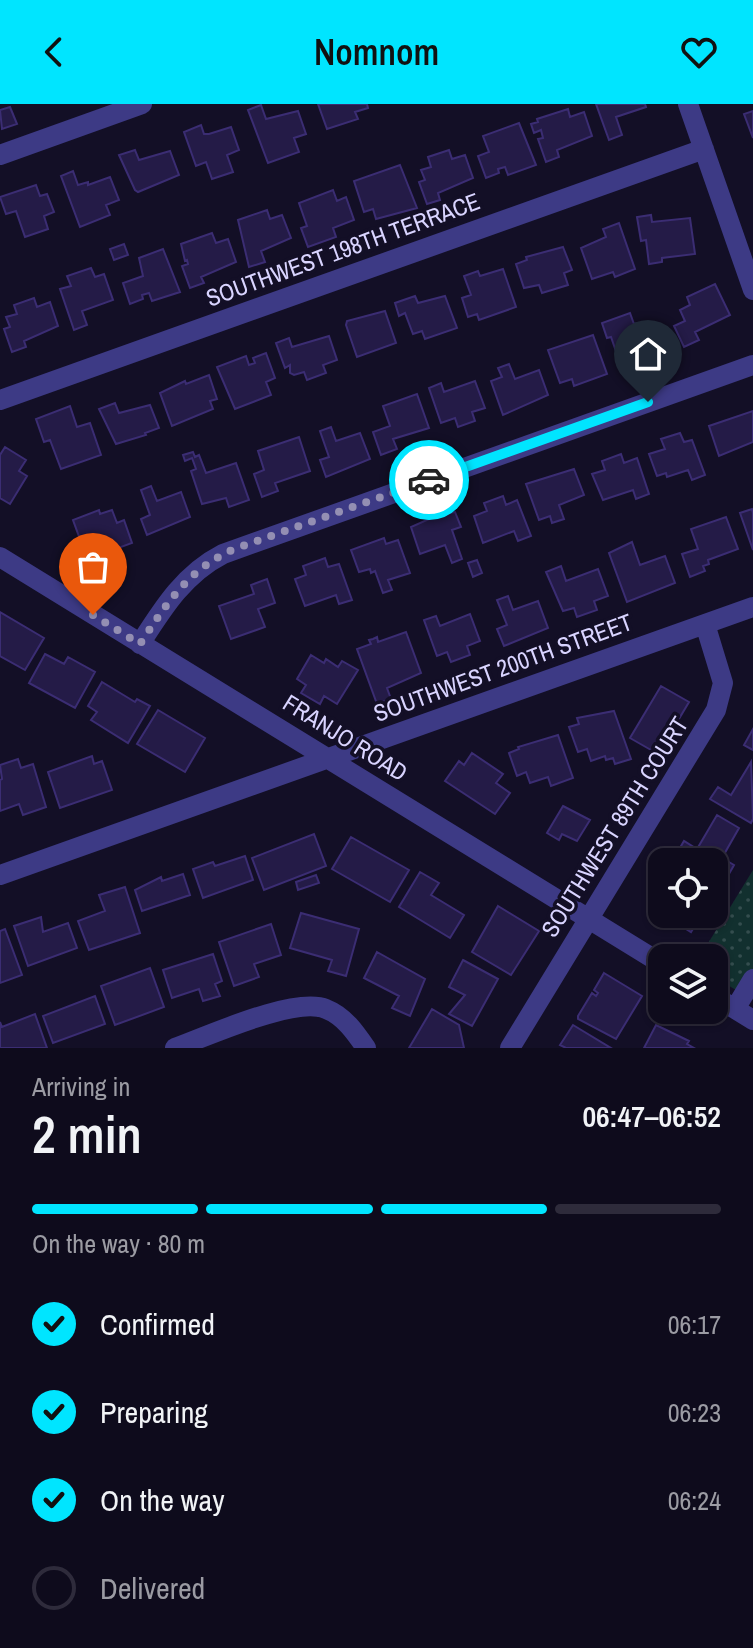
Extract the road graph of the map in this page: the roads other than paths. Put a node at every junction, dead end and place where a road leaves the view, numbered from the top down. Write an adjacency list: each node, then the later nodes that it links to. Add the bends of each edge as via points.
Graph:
1 (142, 104): 4 (street)
2 (688, 104): 3 (street)
3 (704, 149): 5 (street); 7 (street, SOUTHWEST 198TH TERRACE)
4 (0, 155)
5 (753, 290)
6 (753, 365): 11 (street, via 223,554 172,595)
7 (0, 400)
8 (0, 557): 11 (street, FRANJO ROAD)
9 (753, 607): 10 (street, SOUTHWEST 200TH STREET)
10 (705, 624): 12 (street, SOUTHWEST 200TH STREET); 14 (street, SOUTHWEST 89TH COURT, via 723,683 716,710)
11 (140, 644): 12 (street, FRANJO ROAD)
12 (327, 758): 13 (street, SOUTHWEST 200TH STREET); 14 (street, FRANJO ROAD)
13 (0, 875)
14 (588, 919): 15 (street, FRANJO ROAD); 20 (street, SOUTHWEST 89TH COURT)
15 (648, 955)
16 (753, 979): 17 (street)
17 (744, 1014)
18 (175, 1048): 19 (street, via 308,1005 338,1015)
19 (366, 1048)
20 (510, 1048)

